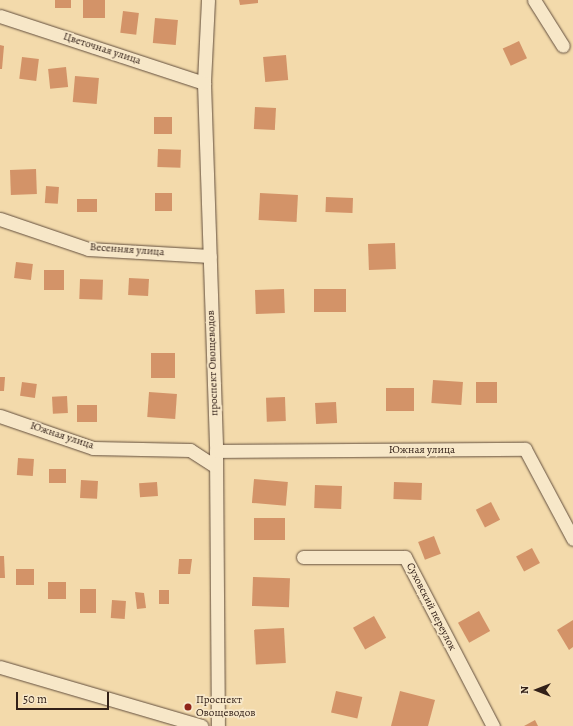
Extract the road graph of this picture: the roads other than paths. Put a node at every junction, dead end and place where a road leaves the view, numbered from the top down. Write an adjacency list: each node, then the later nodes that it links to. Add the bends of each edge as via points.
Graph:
1 (208, 0): 5 (street, проспект Овощеводов)
2 (534, 0): 4 (street)
3 (0, 16): 5 (street, Цветочная улица)
4 (563, 46)
5 (204, 82): 7 (street, проспект Овощеводов)
6 (0, 218): 7 (street, Весенняя улица, via 88,249)
7 (210, 256): 9 (street, проспект Овощеводов)
8 (0, 416): 10 (street, Южная улица, via 93,448 190,450)
9 (216, 451): 10 (street, проспект Овощеводов); 11 (street, Южная улица, via 525,449)
10 (216, 467): 15 (street, проспект Овощеводов)
11 (573, 540)
12 (303, 557): 16 (street, Суховский переулок, via 405,557)
13 (0, 666): 14 (street)
14 (202, 726)
15 (218, 726)
16 (493, 726)

